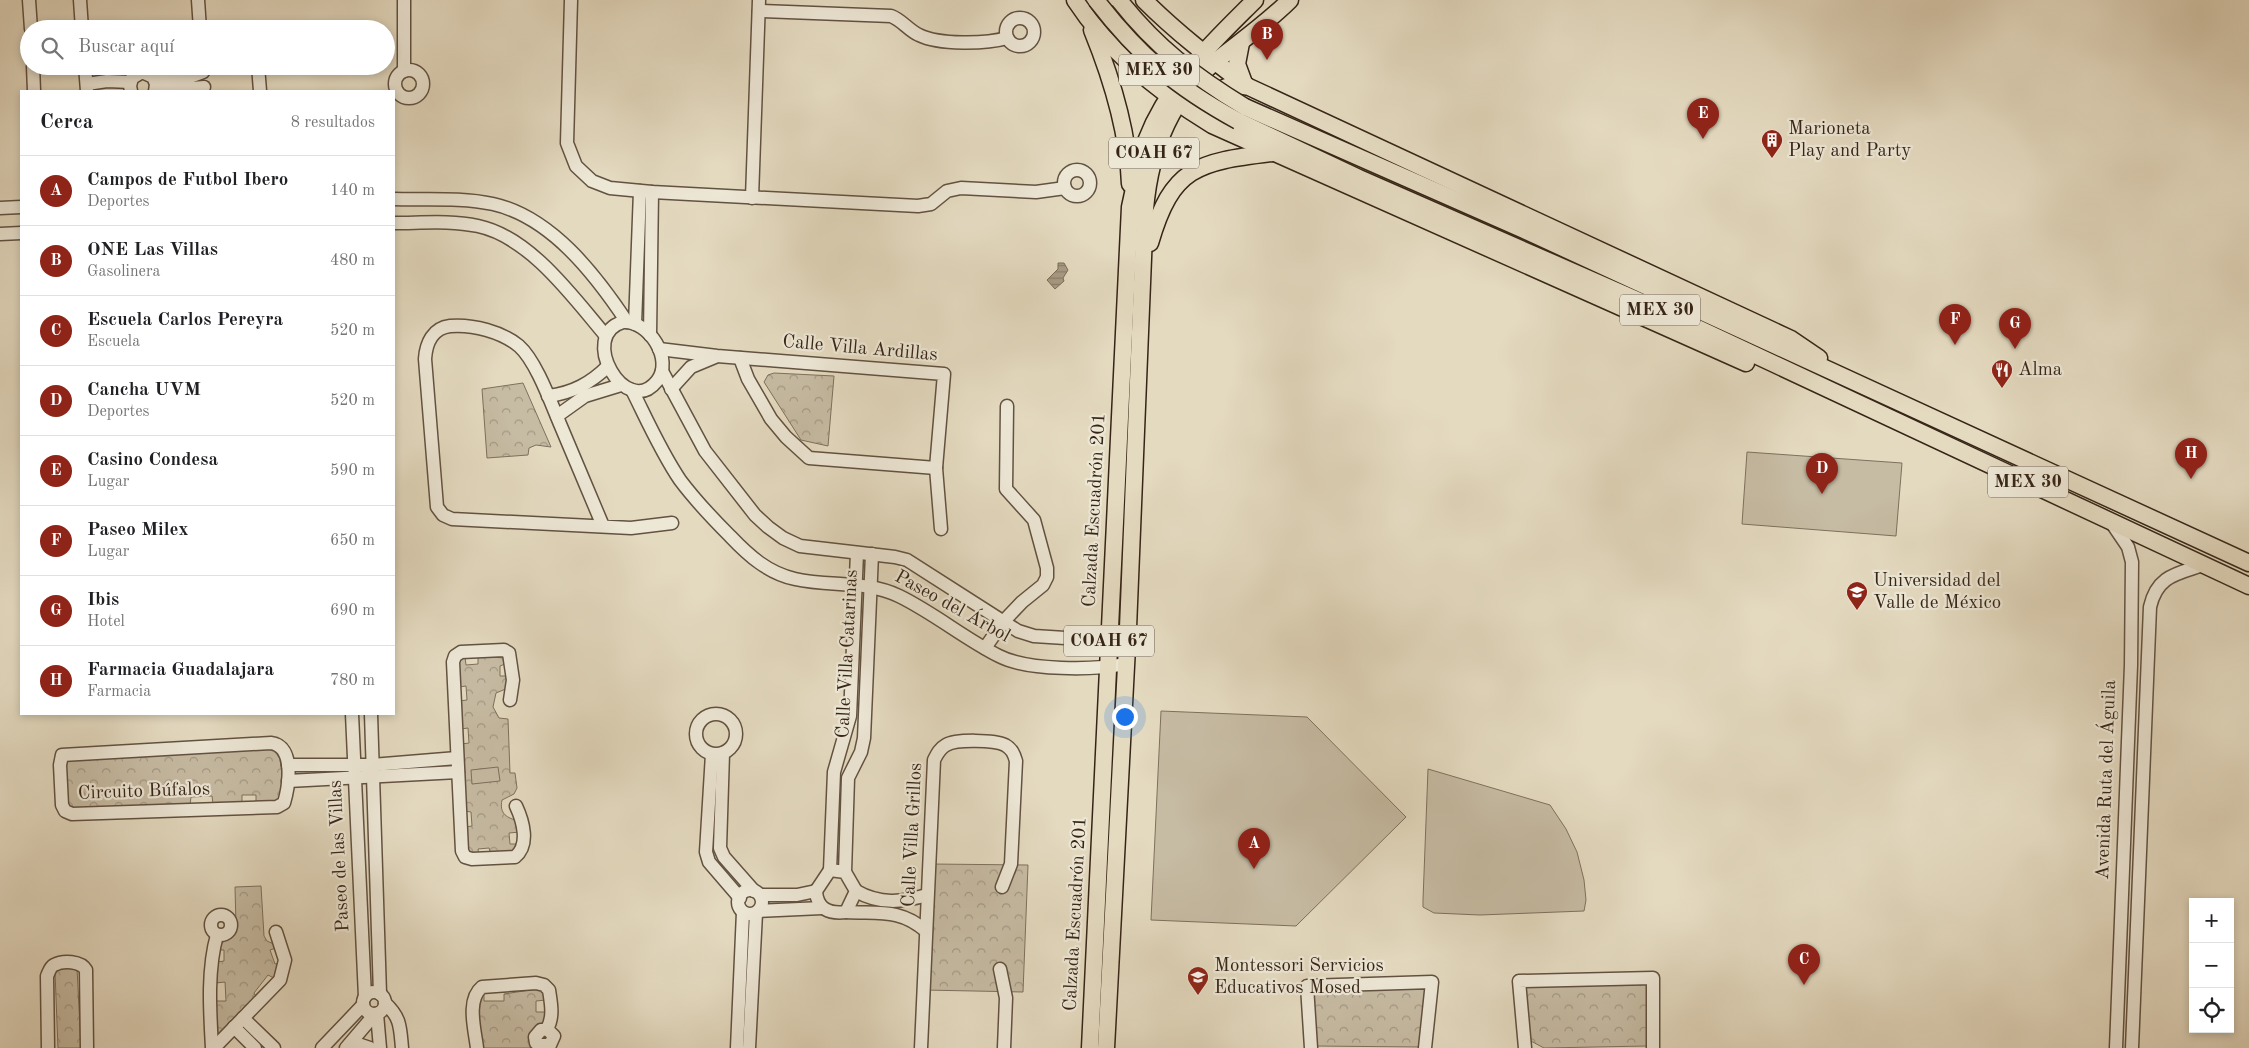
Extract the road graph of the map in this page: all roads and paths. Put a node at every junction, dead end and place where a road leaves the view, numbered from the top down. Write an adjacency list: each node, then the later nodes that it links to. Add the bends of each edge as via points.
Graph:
1 (29, 0): 14 (street)
2 (80, 0): 15 (street)
3 (198, 0): 16 (street)
4 (404, 0): 24 (street)
5 (571, 0): 43 (street, via 566,127 570,154 576,166 592,181 610,188)
6 (1075, 0): 13 (main road)
7 (1096, 0): 64 (main road, MEX 30, bridge, via 1153,65 1208,105 1351,174 1512,243)
8 (1118, 0): 63 (main road, MEX 30, bridge, via 1146,32 1185,68 1245,106)
9 (1144, 0): 17 (main road)
10 (1255, 0): 18 (main road, COAH 67)
11 (1290, 0): 21 (main road, COAH 67)
12 (759, 5): 20 (street, via 890,16 918,35 944,41); 44 (street)
13 (1087, 18): 23 (main road); 47 (main road, via 1119,110 1126,143)
14 (30, 20)
15 (81, 20)
16 (199, 20)
17 (1168, 24): 19 (main road); 23 (main road, via 1172,39 1168,54 1161,62 1152,66)
18 (1222, 32): 19 (main road); 21 (main road); 22 (main road, COAH 67)
19 (1185, 37): 22 (main road)
20 (1007, 38)
21 (1242, 42): 22 (main road, COAH 67); 32 (main road, via 1237,64)
22 (1209, 57): 32 (main road); 39 (main road, Calzada Escuadrón 201 / COAH 67)
23 (1132, 65): 39 (main road)
24 (404, 71)
25 (33, 75): 37 (street)
26 (86, 75): 34 (street)
27 (134, 75): 33 (street)
28 (150, 75): 35 (street)
29 (192, 75): 35 (street)
30 (203, 75): 36 (street)
31 (259, 75): 38 (street)
32 (1247, 85): 40 (main road, via 1232,85 1217,92 1209,114); 63 (main road, via 1792,339 1812,352)
33 (130, 87): 34 (street, via 107,81)
34 (87, 88)
35 (155, 88): 36 (street)
36 (204, 89)
37 (34, 90)
38 (260, 90)
39 (1173, 100): 40 (main road); 47 (main road, Calzada Escuadrón 201 / COAH 67, via 1146,140); 54 (main road, Calzada Escuadrón 201 / COAH 67, via 1150,168)
40 (1212, 125): 41 (main road)
41 (1273, 153): 54 (main road, via 1209,164 1177,183 1161,208); 64 (main road, via 1745,362)
42 (1064, 188): 44 (street, via 1036,192 961,188 947,191 931,204 918,206)
43 (646, 192): 44 (street); 52 (street); 53 (street)
44 (752, 198)
45 (395, 199): 55 (street, via 479,202 506,207 525,215 542,225 570,250)
46 (20, 207): 48 (street)
47 (1130, 207): 84 (main road, Calzada Escuadrón 201 / COAH 67)
48 (0, 208)
49 (395, 223): 57 (street, via 467,224 508,237 537,260)
50 (20, 233): 51 (street)
51 (0, 234)
52 (638, 246): 53 (street); 55 (street)
53 (651, 246): 56 (street)
54 (1144, 262): 85 (main road, Calzada Escuadrón 201 / COAH 67)
55 (631, 323): 56 (street); 57 (street, via 615,326)
56 (650, 335): 58 (street)
57 (606, 336): 61 (street, via 604,346)
58 (659, 349): 59 (street, Calle Villa Ardillas); 62 (street)
59 (717, 356): 60 (street, Calle Villa Ardillas); 66 (street, Calle Villa Ardillas, via 691,368)
60 (740, 358): 71 (street, via 771,419 809,458); 71 (street, Calle Villa Ardillas, via 944,374)
61 (608, 366): 65 (street); 67 (street)
62 (662, 371): 65 (street, via 655,384 647,389); 66 (street, Paseo del Árbol)
63 (1831, 371): 78 (main road, MEX 30)
64 (1806, 380): 72 (main road, MEX 30)
65 (627, 387): 67 (street); 80 (street, Paseo del Árbol, via 664,454 697,502 757,562 794,579)
66 (671, 389): 76 (street, Paseo del Árbol, via 705,451 768,527 800,546)
67 (583, 392): 68 (street); 70 (street)
68 (548, 396): 70 (street); 74 (street, via 528,356 508,339 456,326 436,332 426,348 425,359 437,507 443,516 452,519)
69 (1007, 406): 83 (street, via 1006,489 1034,520 1047,577 1043,585)
70 (557, 416): 74 (street)
71 (936, 468): 75 (street, Calle Villa Ardillas)
72 (2110, 520): 79 (main road, MEX 30); 120 (street, Avenida Ruta del Águila, via 2128,547 2132,569)
73 (672, 523): 74 (street, via 631,528)
74 (603, 526)
75 (941, 529)
76 (857, 553): 77 (street, Paseo del Árbol); 80 (street, Calle Villa Catarinas)
77 (872, 554): 81 (street, Calle Villa Catarinas); 83 (street, Paseo del Árbol, via 907,560)
78 (2249, 563)
79 (2203, 565): 82 (main road, MEX 30); 121 (street, Avenida Ruta del Águila, via 2161,583 2153,594 2150,607)
80 (856, 585): 81 (street, Paseo del Árbol); 101 (street, Calle Villa Catarinas, via 850,716 834,772)
81 (870, 586): 86 (street, Paseo del Árbol, via 901,597); 102 (street, Calle Villa Catarinas, via 864,738 848,778)
82 (2249, 586)
83 (1003, 622): 84 (street, Paseo del Árbol, via 1034,636); 86 (street)
84 (1109, 641): 85 (street, Paseo del Árbol); 88 (main road, Calzada Escuadrón 201 / COAH 67)
85 (1128, 642): 87 (main road, Calzada Escuadrón 201 / COAH 67)
86 (985, 648): 88 (street, Paseo del Árbol, via 1023,664)
87 (1126, 664): 88 (street, Paseo del Árbol); 140 (main road, Calzada Escuadrón 201 / COAH 67)
88 (1108, 668): 139 (main road, Calzada Escuadrón 201 / COAH 67)
89 (510, 700): 92 (street, via 513,680 509,653 504,650 461,652 455,656)
90 (352, 715): 96 (street, Paseo de las Villas)
91 (371, 715): 95 (street, Paseo de las Villas)
92 (457, 758): 95 (street); 97 (street)
93 (288, 765): 94 (street); 99 (street, Circuito Búfalos); 99 (street, Circuito Búfalos, via 283,748 271,743 71,754 62,756 60,765 62,805 72,814 277,806 284,803)
94 (315, 765): 96 (street); 98 (street)
95 (372, 771): 96 (street); 97 (street); 117 (street, Paseo de las Villas)
96 (354, 772): 98 (street); 118 (street, Paseo de las Villas)
97 (458, 772): 100 (street, via 465,857 515,857 520,853 524,834)
98 (317, 779): 99 (street)
99 (288, 780)
100 (516, 806)
101 (830, 870): 102 (street); 104 (street)
102 (845, 872): 105 (street)
103 (1002, 887): 107 (street, Calle Villa Grillos, via 1011,864 1014,754 997,742 957,741 942,748 934,760)
104 (816, 891): 106 (street, via 797,895); 109 (street)
105 (856, 891): 107 (street, via 870,898 894,902); 112 (street)
106 (757, 893): 108 (street, via 746,891); 108 (street, via 724,857 720,848 717,754 706,852 709,862); 111 (street, via 762,906)
107 (928, 895): 113 (street, Calle Villa Grillos)
108 (740, 898): 110 (street, via 739,906)
109 (822, 908): 111 (street); 112 (street, via 836,913)
110 (743, 912): 111 (street); 135 (street)
111 (757, 912): 136 (street)
112 (846, 912): 113 (street, via 904,916)
113 (926, 931): 137 (street, Calle Villa Grillos)
114 (276, 932): 122 (street, via 285,960 280,980)
115 (217, 935): 128 (street, via 210,1020)
116 (1000, 970): 138 (street, via 1006,998)
117 (383, 998): 118 (street, via 372,992); 119 (street, via 383,1010); 133 (street, via 400,1022)
118 (364, 1001): 119 (street, via 368,1013); 130 (street)
119 (376, 1014): 125 (street); 132 (street)
120 (2117, 1015): 121 (street); 145 (street, Avenida Ruta del Águila)
121 (2134, 1015): 146 (street, Avenida Ruta del Águila)
122 (238, 1023): 124 (street); 128 (street); 129 (street)
123 (547, 1029): 134 (street, via 552,1009 549,990 544,985 482,987 473,1001)
124 (267, 1046)
125 (348, 1047): 131 (street, via 358,1044)
126 (48, 1048): 127 (street, via 47,976 54,965 66,963 78,963 86,970)
127 (87, 1048)
128 (213, 1048)
129 (255, 1048)
130 (322, 1048)
131 (370, 1048)
132 (380, 1048)
133 (402, 1048)
134 (477, 1048)
135 (737, 1048)
136 (749, 1048)
137 (921, 1048)
138 (1004, 1048)
139 (1090, 1048)
140 (1106, 1048)
141 (1311, 1048): 142 (street, via 1307,986 1432,982)
142 (1425, 1048)
143 (1525, 1048): 144 (street, via 1518,981 1654,978)
144 (1653, 1048)
145 (2116, 1048)
146 (2132, 1048)

